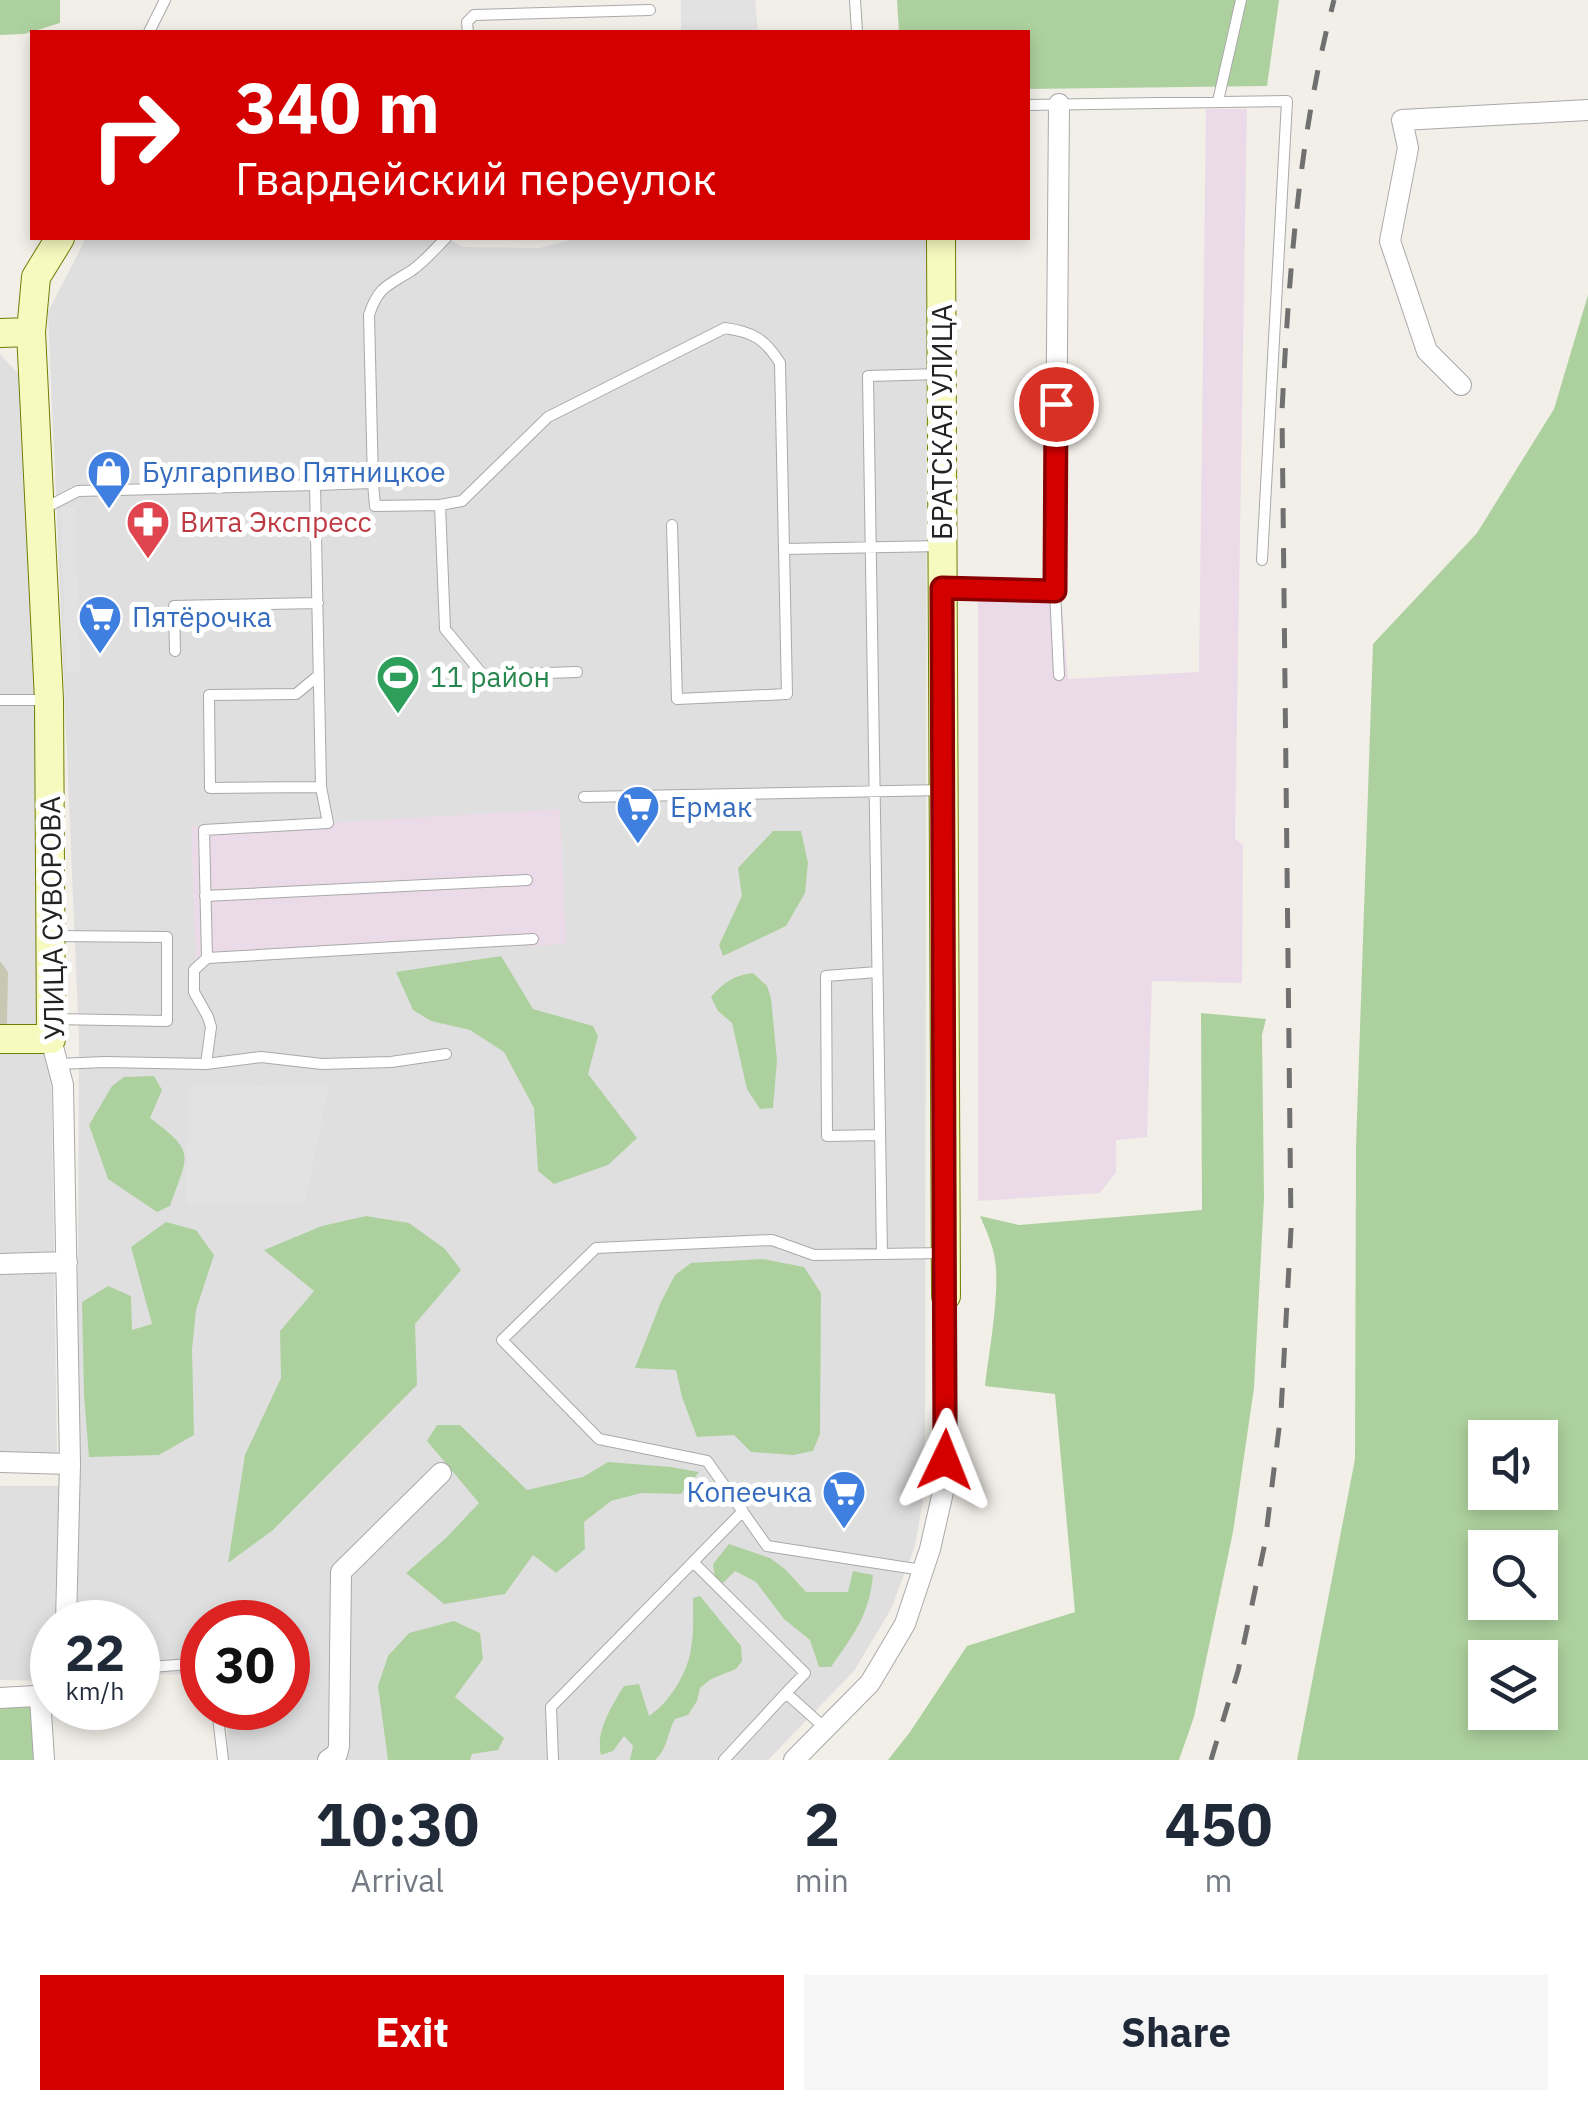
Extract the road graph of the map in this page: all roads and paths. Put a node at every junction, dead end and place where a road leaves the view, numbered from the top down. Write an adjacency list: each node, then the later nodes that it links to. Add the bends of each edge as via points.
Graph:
1 (165, 0): 5 (lane)
2 (855, 0): 7 (lane)
3 (1241, 0): 8 (lane)
4 (650, 10): 6 (lane, via 474,15)
5 (150, 30)
6 (468, 30)
7 (857, 30)
8 (1218, 101): 9 (lane); 27 (lane, via 1287,101)
9 (1058, 104): 10 (lane); 29 (street)
10 (1030, 105)
11 (1588, 110): 18 (street, via 1402,120 1408,148 1390,240 1428,351)
12 (59, 240): 15 (street, via 36,277)
13 (444, 240): 19 (lane, via 375,296 369,315)
14 (941, 240): 17 (street, БРАТСКАЯ УЛИЦА)
15 (31, 332): 16 (street); 22 (street, УЛИЦА СУВОРОВА)
16 (0, 333)
17 (942, 374): 24 (street, БРАТСКАЯ УЛИЦА); 26 (lane, via 868,376)
18 (1461, 384)
19 (373, 483): 20 (lane); 21 (lane, via 375,506)
20 (315, 485): 22 (lane, via 78,491); 30 (lane)
21 (440, 505): 25 (lane, via 462,501 548,417 726,328 748,331 770,346 780,364); 32 (lane, via 445,629 483,675)
22 (40, 510): 36 (street, УЛИЦА СУВОРОВА)
23 (672, 525): 25 (lane, via 677,699 786,694)
24 (942, 546): 26 (lane); 28 (street, БРАТСКАЯ УЛИЦА)
25 (784, 549): 26 (lane)
26 (871, 549): 39 (lane)
27 (1262, 560)
28 (942, 588): 29 (street); 38 (street, БРАТСКАЯ УЛИЦА)
29 (1055, 591): 34 (lane)
30 (318, 603): 31 (lane, via 174,606); 33 (lane)
31 (175, 652)
32 (577, 672)
33 (319, 675): 37 (lane); 37 (lane, via 296,694 210,695 210,788)
34 (1059, 675)
35 (0, 700): 36 (lane)
36 (49, 700): 43 (street, УЛИЦА СУВОРОВА)
37 (321, 787): 42 (lane, via 328,823 204,830)
38 (944, 790): 39 (lane); 52 (street, БРАТСКАЯ УЛИЦА)
39 (875, 792): 40 (lane); 46 (lane)
40 (584, 798)
41 (527, 880): 42 (lane)
42 (205, 896): 45 (lane)
43 (50, 936): 48 (street, УЛИЦА СУВОРОВА); 48 (lane, via 166,938 167,1021)
44 (533, 939): 45 (lane)
45 (207, 958): 50 (lane, via 194,970 194,992 212,1027)
46 (878, 972): 51 (lane); 51 (lane, via 826,976 827,1136)
47 (0, 1040): 48 (street)
48 (53, 1041): 50 (lane, via 105,1062); 54 (street, УЛИЦА СУВОРОВА, via 63,1084)
49 (446, 1054): 50 (lane, via 322,1064 260,1056)
50 (206, 1064)
51 (880, 1135): 53 (lane)
52 (946, 1253): 53 (lane); 56 (street, БРАТСКАЯ УЛИЦА)
53 (882, 1254): 60 (lane, via 814,1255 772,1240 596,1248 502,1340 599,1440 707,1461)
54 (66, 1262): 55 (street); 58 (street, УЛИЦА СУВОРОВА)
55 (0, 1264)
56 (946, 1296): 62 (street, БРАТСКАЯ УЛИЦА, via 943,1492)
57 (0, 1462): 58 (street)
58 (70, 1464): 63 (street, УЛИЦА СУВОРОВА)
59 (441, 1473): 72 (street, via 340,1572 339,1746)
60 (743, 1511): 61 (lane); 62 (lane, via 767,1546)
61 (693, 1562): 64 (lane, via 805,1673); 73 (lane, via 551,1707)
62 (923, 1570): 67 (street, БРАТСКАЯ УЛИЦА, via 905,1624 870,1683)
63 (67, 1600)
64 (786, 1693): 67 (lane); 74 (lane)
65 (30, 1697): 66 (street)
66 (0, 1698)
67 (826, 1728): 75 (street, БРАТСКАЯ УЛИЦА)
68 (45, 1730): 70 (street)
69 (220, 1730): 71 (lane)
70 (44, 1760)
71 (223, 1760)
72 (328, 1760)
73 (553, 1760)
74 (724, 1760)
75 (794, 1760)

